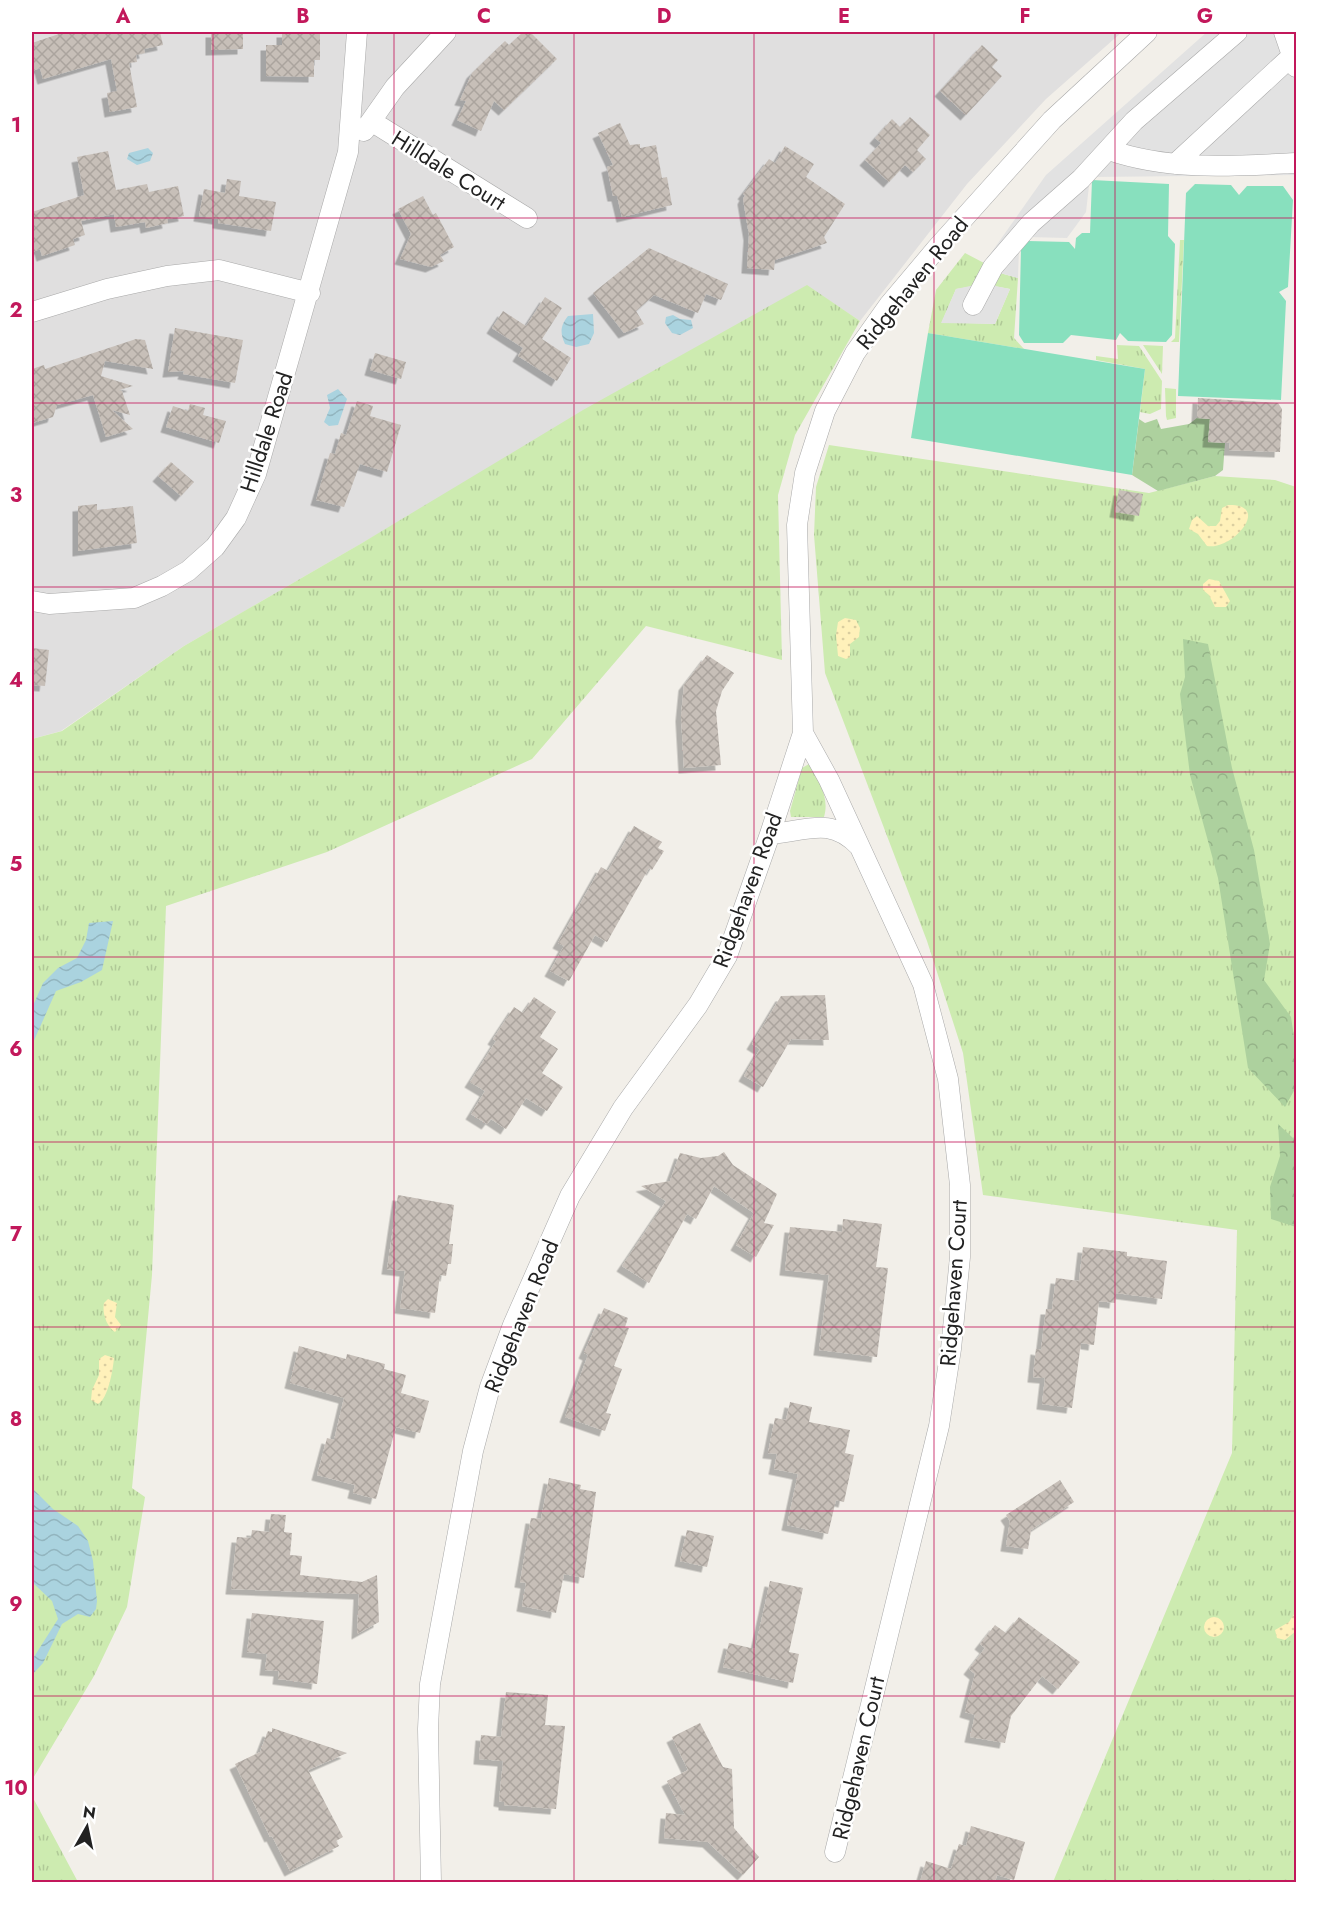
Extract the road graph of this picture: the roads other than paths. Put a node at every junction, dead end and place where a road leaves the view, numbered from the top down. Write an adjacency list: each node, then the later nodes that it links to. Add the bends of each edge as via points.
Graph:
1 (357, 32): 9 (street, Hilldale Road)
2 (446, 32): 7 (street, Hilldale Road, via 395,87)
3 (1147, 32): 17 (street, Ridgehaven Road, via 1052,120 937,248 855,353 825,411 805,473 797,525)
4 (1237, 32): 8 (street, via 1134,121)
5 (1284, 32): 6 (street)
6 (1294, 63): 11 (street)
7 (371, 121): 9 (street, Hilldale Road); 12 (street, Hilldale Court)
8 (1109, 150): 11 (street, via 1137,160); 14 (street, via 1023,232 993,267)
9 (348, 152): 13 (street, Hilldale Road)
10 (1296, 163): 11 (street, via 1211,167)
11 (1176, 164)
12 (527, 218)
13 (310, 293): 15 (street, via 219,270 117,286); 16 (street, Hilldale Road, via 256,474 236,518 215,547 188,571 134,598 49,604)
14 (974, 306)
15 (32, 312)
16 (32, 601)
17 (803, 733): 18 (street, Ridgehaven Road); 19 (street, Ridgehaven Court)
18 (770, 834): 19 (street, via 827,827 848,834); 21 (street, Ridgehaven Road, via 728,956 698,1005 623,1108 570,1196 490,1387 473,1451 430,1684)
19 (861, 848): 20 (street, Ridgehaven Court, via 923,984 948,1079 960,1185 960,1257 939,1426)
20 (836, 1852)
21 (431, 1882)

